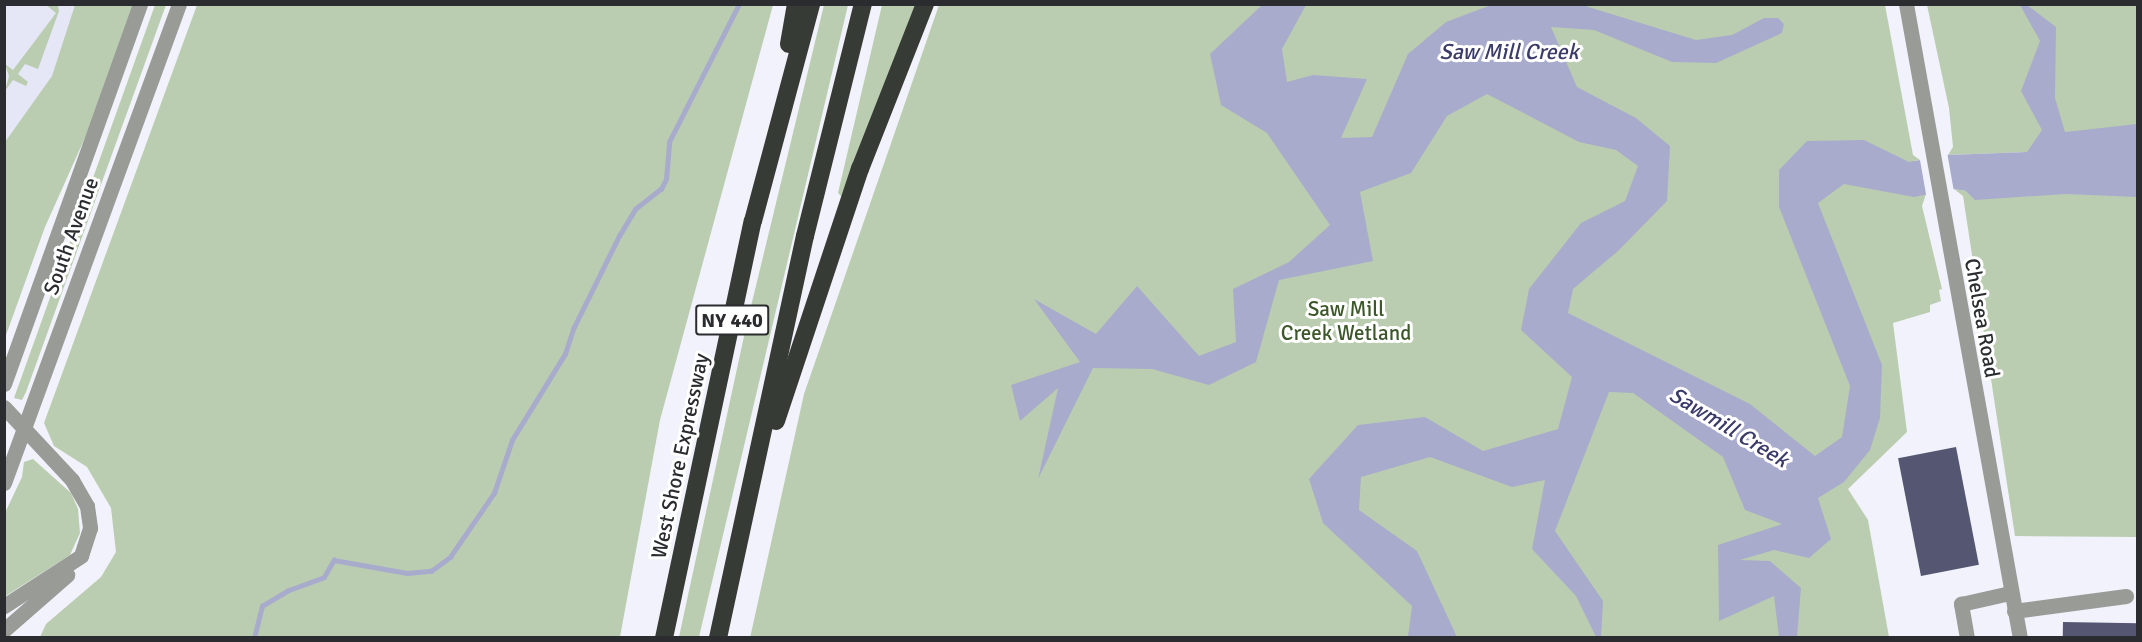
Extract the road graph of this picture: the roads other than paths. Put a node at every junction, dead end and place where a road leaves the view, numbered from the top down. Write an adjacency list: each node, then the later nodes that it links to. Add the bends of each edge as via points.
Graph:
1 (140, 4): 9 (street, South Avenue)
2 (178, 4): 11 (street, South Avenue)
3 (796, 4): 8 (highway)
4 (811, 4): 8 (highway, West Shore Expressway / NY 440)
5 (863, 4): 13 (highway, NY 440, via 805,236)
6 (925, 4): 13 (highway, via 860,169)
7 (1906, 4): 15 (street, Chelsea Road)
8 (753, 221): 20 (highway, West Shore Expressway / NY 440)
9 (4, 384)
10 (4, 407): 11 (street)
11 (16, 440): 12 (street, South Avenue); 14 (street, via 72,480 87,506 90,528)
12 (4, 483)
13 (745, 517): 21 (highway, NY 440)
14 (81, 556): 17 (street, via 62,572); 19 (street, via 58,586)
15 (2010, 593): 18 (street, Chelsea Road); 22 (street, via 1961,604)
16 (2126, 596): 18 (street)
17 (4, 606)
18 (2014, 611): 23 (street, Chelsea Road)
19 (4, 630)
20 (663, 638)
21 (718, 638)
22 (1967, 638)
23 (2020, 638)

